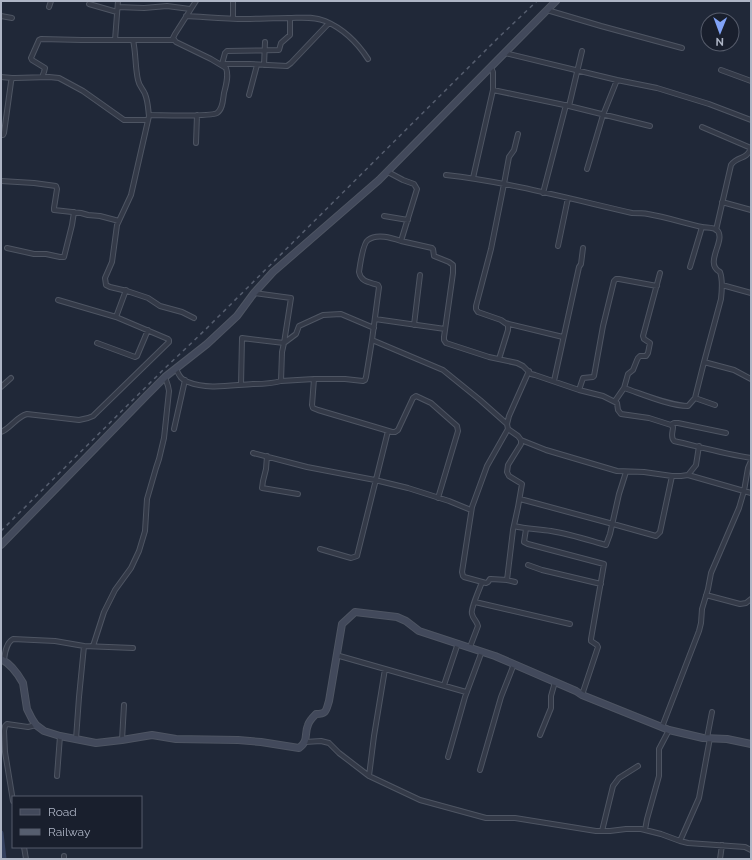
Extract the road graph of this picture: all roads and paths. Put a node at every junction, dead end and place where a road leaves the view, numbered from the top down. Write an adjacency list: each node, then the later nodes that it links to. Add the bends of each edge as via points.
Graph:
1 (51, 1): 9 (street)
2 (118, 1): 10 (street)
3 (167, 1): 8 (street)
4 (196, 1): 11 (street)
5 (233, 1): 16 (street)
6 (556, 1): 12 (street)
7 (89, 4): 10 (street)
8 (169, 6): 10 (street); 11 (street)
9 (49, 7)
10 (118, 9): 19 (street)
11 (190, 10): 14 (street)
12 (547, 10): 23 (street); 26 (street)
13 (1, 16): 15 (street)
14 (186, 16): 16 (street); 21 (street)
15 (12, 18)
16 (233, 18): 17 (street)
17 (290, 18): 18 (street, via 312,18); 24 (street, via 290,35 281,43 280,49)
18 (329, 23): 27 (street, via 353,40); 30 (street, via 291,64)
19 (115, 40): 20 (street); 35 (street, via 39,40 31,58 45,68)
20 (133, 40): 21 (street); 44 (street, via 138,82 147,99)
21 (174, 40): 28 (street)
22 (265, 42): 24 (street)
23 (682, 48)
24 (264, 51): 28 (street, via 227,51); 30 (street)
25 (582, 51): 32 (street)
26 (505, 53): 31 (street); 32 (street)
27 (368, 59)
28 (221, 64): 29 (street); 42 (street, via 227,72 223,102 219,111)
29 (257, 65): 30 (street); 40 (street)
30 (264, 65)
31 (491, 68): 39 (street); 53 (street)
32 (577, 70): 37 (street); 41 (street)
33 (721, 70): 38 (street)
34 (1, 77): 36 (street)
35 (42, 77): 36 (street); 44 (street, via 58,78 78,88 124,120)
36 (12, 78): 49 (street, via 4,133)
37 (617, 80): 43 (street); 45 (street, via 657,88)
38 (751, 81)
39 (493, 90): 41 (street); 55 (street)
40 (249, 95)
41 (568, 106): 43 (street); 58 (street)
42 (197, 115): 44 (street, via 151,115); 50 (street)
43 (603, 115): 46 (street); 52 (street)
44 (148, 118): 65 (street, via 131,195)
45 (751, 120)
46 (650, 126)
47 (702, 127): 51 (street)
48 (518, 134): 57 (street, via 514,150 509,157)
49 (1, 135)
50 (196, 143)
51 (751, 148): 60 (street, via 747,156 735,160 731,165)
52 (587, 169)
53 (388, 172): 64 (street, via 416,186); 78 (street, via 273,272)
54 (446, 175): 55 (street)
55 (474, 178): 57 (street)
56 (1, 181): 62 (street, via 56,186 54,210)
57 (504, 184): 58 (street); 84 (street, via 476,306 478,312)
58 (543, 193): 59 (street)
59 (568, 198): 66 (street); 69 (street)
60 (722, 202): 61 (street); 67 (street)
61 (751, 210)
62 (74, 212): 65 (street); 70 (street, via 64,257)
63 (384, 216): 64 (street)
64 (408, 220): 68 (street)
65 (119, 221): 77 (street, via 112,262 105,279 106,285)
66 (702, 227): 67 (street); 72 (street)
67 (716, 230): 75 (street, via 719,235 713,264 722,276)
68 (402, 241): 83 (street, via 389,237 375,237 367,240 365,244 358,272 362,280 379,286); 87 (street, via 432,248 434,256 453,265)
69 (558, 246)
70 (7, 248)
71 (583, 248): 89 (street)
72 (690, 267)
73 (660, 273): 76 (street)
74 (420, 275): 85 (street)
75 (722, 285): 79 (street); 94 (street, via 721,299)
76 (657, 286): 106 (street, via 643,336 650,343 648,353 637,360 633,370 628,374); 107 (street, via 619,279 614,281 594,376 582,378)
77 (126, 290): 81 (street); 82 (street)
78 (254, 293): 92 (street, via 291,298); 95 (street, via 237,316)
79 (751, 293)
80 (58, 300): 81 (street)
81 (116, 317): 88 (street)
82 (194, 318)
83 (375, 319): 85 (street); 86 (street)
84 (504, 322): 89 (street); 93 (street, via 508,325 508,330)
85 (414, 325): 87 (street)
86 (374, 328): 90 (street); 92 (street, via 341,314 324,315 299,326 296,334)
87 (445, 329): 93 (street, via 446,343)
88 (148, 330): 91 (street, via 135,357); 115 (street, via 168,339 169,342 93,416 79,420 27,414)
89 (563, 337): 103 (street)
90 (372, 340): 99 (street, via 365,380); 112 (street, via 443,370)
91 (97, 343)
92 (284, 343): 102 (street); 104 (street, via 242,338)
93 (499, 359): 96 (street, via 517,363)
94 (704, 362): 101 (street, via 734,370); 108 (street)
95 (176, 369): 97 (street); 100 (street)
96 (529, 371): 103 (street, via 531,374); 112 (street, via 508,416)
97 (165, 377): 135 (street); 148 (street, via 169,391 166,425 147,499 145,531 131,568 114,590)
98 (11, 378): 105 (street)
99 (314, 379): 102 (street); 114 (street, via 314,408)
100 (185, 380): 104 (street, via 208,385); 113 (street)
101 (751, 380)
102 (281, 381): 104 (street)
103 (554, 381): 107 (street)
104 (242, 385)
105 (1, 387)
106 (624, 388): 108 (street, via 683,406 688,406); 109 (street)
107 (579, 390): 109 (street)
108 (696, 398): 110 (street)
109 (616, 401): 111 (street, via 621,414 649,418)
110 (715, 405)
111 (671, 426): 116 (street, via 678,423); 118 (street, via 674,441)
112 (508, 427): 117 (street); 131 (street, via 487,466)
113 (174, 429)
114 (388, 431): 125 (street); 129 (street, via 398,430 416,396 431,403 457,426 458,431)
115 (1, 432)
116 (726, 433)
117 (521, 440): 122 (street, via 553,452); 130 (street, via 507,472 522,484)
118 (699, 446): 121 (street); 123 (street, via 696,465)
119 (253, 453): 120 (street)
120 (267, 456): 125 (street, via 307,467); 128 (street, via 262,488)
121 (751, 460): 126 (street)
122 (626, 472): 124 (street); 132 (street)
123 (688, 475): 124 (street); 126 (street)
124 (672, 476): 132 (street, via 660,532 656,536)
125 (375, 480): 129 (street); 136 (street, via 357,556 351,558)
126 (744, 491): 127 (street); 142 (street, via 711,573)
127 (751, 493)
128 (298, 494)
129 (438, 498): 131 (street)
130 (520, 499): 132 (street); 133 (street)
131 (471, 510): 139 (street, via 462,574 464,577)
132 (613, 524): 134 (street, via 606,545 551,531)
133 (514, 526): 134 (street); 138 (street)
134 (526, 529): 141 (street, via 524,542 528,544 604,564)
135 (1, 545)
136 (320, 549)
137 (528, 565): 141 (street)
138 (507, 580): 139 (street, via 491,579 488,583); 140 (street)
139 (482, 582): 144 (street)
140 (515, 582)
141 (600, 584): 159 (street, via 591,639 598,647)
142 (706, 595): 143 (street, via 743,604); 163 (street, via 699,632)
143 (751, 599)
144 (475, 602): 145 (street); 149 (street, via 472,614 478,626)
145 (570, 624)
146 (458, 643): 149 (street); 152 (street, via 419,631 397,617 355,612 342,624); 157 (street)
147 (84, 646): 148 (street); 153 (street, via 55,641 13,639 10,640); 168 (street)
148 (92, 646): 150 (street)
149 (470, 647): 151 (street)
150 (133, 648)
151 (482, 651): 154 (street); 158 (street)
152 (336, 655): 155 (street); 170 (street, via 327,709 322,714 316,714 308,724)
153 (2, 660): 162 (street, via 21,679 26,709)
154 (514, 664): 156 (street); 176 (street, via 501,697)
155 (385, 669): 157 (street); 178 (street)
156 (555, 682): 159 (street); 166 (street, via 551,708)
157 (444, 685): 158 (street)
158 (466, 692): 172 (street)
159 (582, 696): 163 (street)
160 (124, 705): 169 (street)
161 (712, 712): 167 (street)
162 (36, 725): 165 (street, via 44,731); 173 (street, via 6,725 4,731)
163 (662, 727): 164 (street)
164 (669, 730): 167 (street); 180 (street, via 659,749 659,780)
165 (60, 736): 168 (street); 177 (street)
166 (540, 736)
167 (709, 738): 171 (street); 182 (street, via 699,798)
168 (76, 739): 169 (street, via 96,742)
169 (122, 740): 170 (street, via 152,734 176,739 238,740 299,748)
170 (305, 742): 178 (street, via 329,743)
171 (751, 744)
172 (448, 757)
173 (7, 761): 174 (street); 179 (street)
174 (1, 762)
175 (638, 766): 181 (street, via 619,778 613,786)
176 (480, 770)
177 (57, 776)
178 (369, 776): 181 (street, via 420,800 486,818 515,818)
179 (12, 796)
180 (645, 830): 181 (street); 182 (street)
181 (602, 831)
182 (680, 841): 183 (street)
183 (722, 845): 185 (street); 187 (street)
184 (24, 848): 186 (street)
185 (751, 850)
186 (26, 859)
187 (720, 859)

